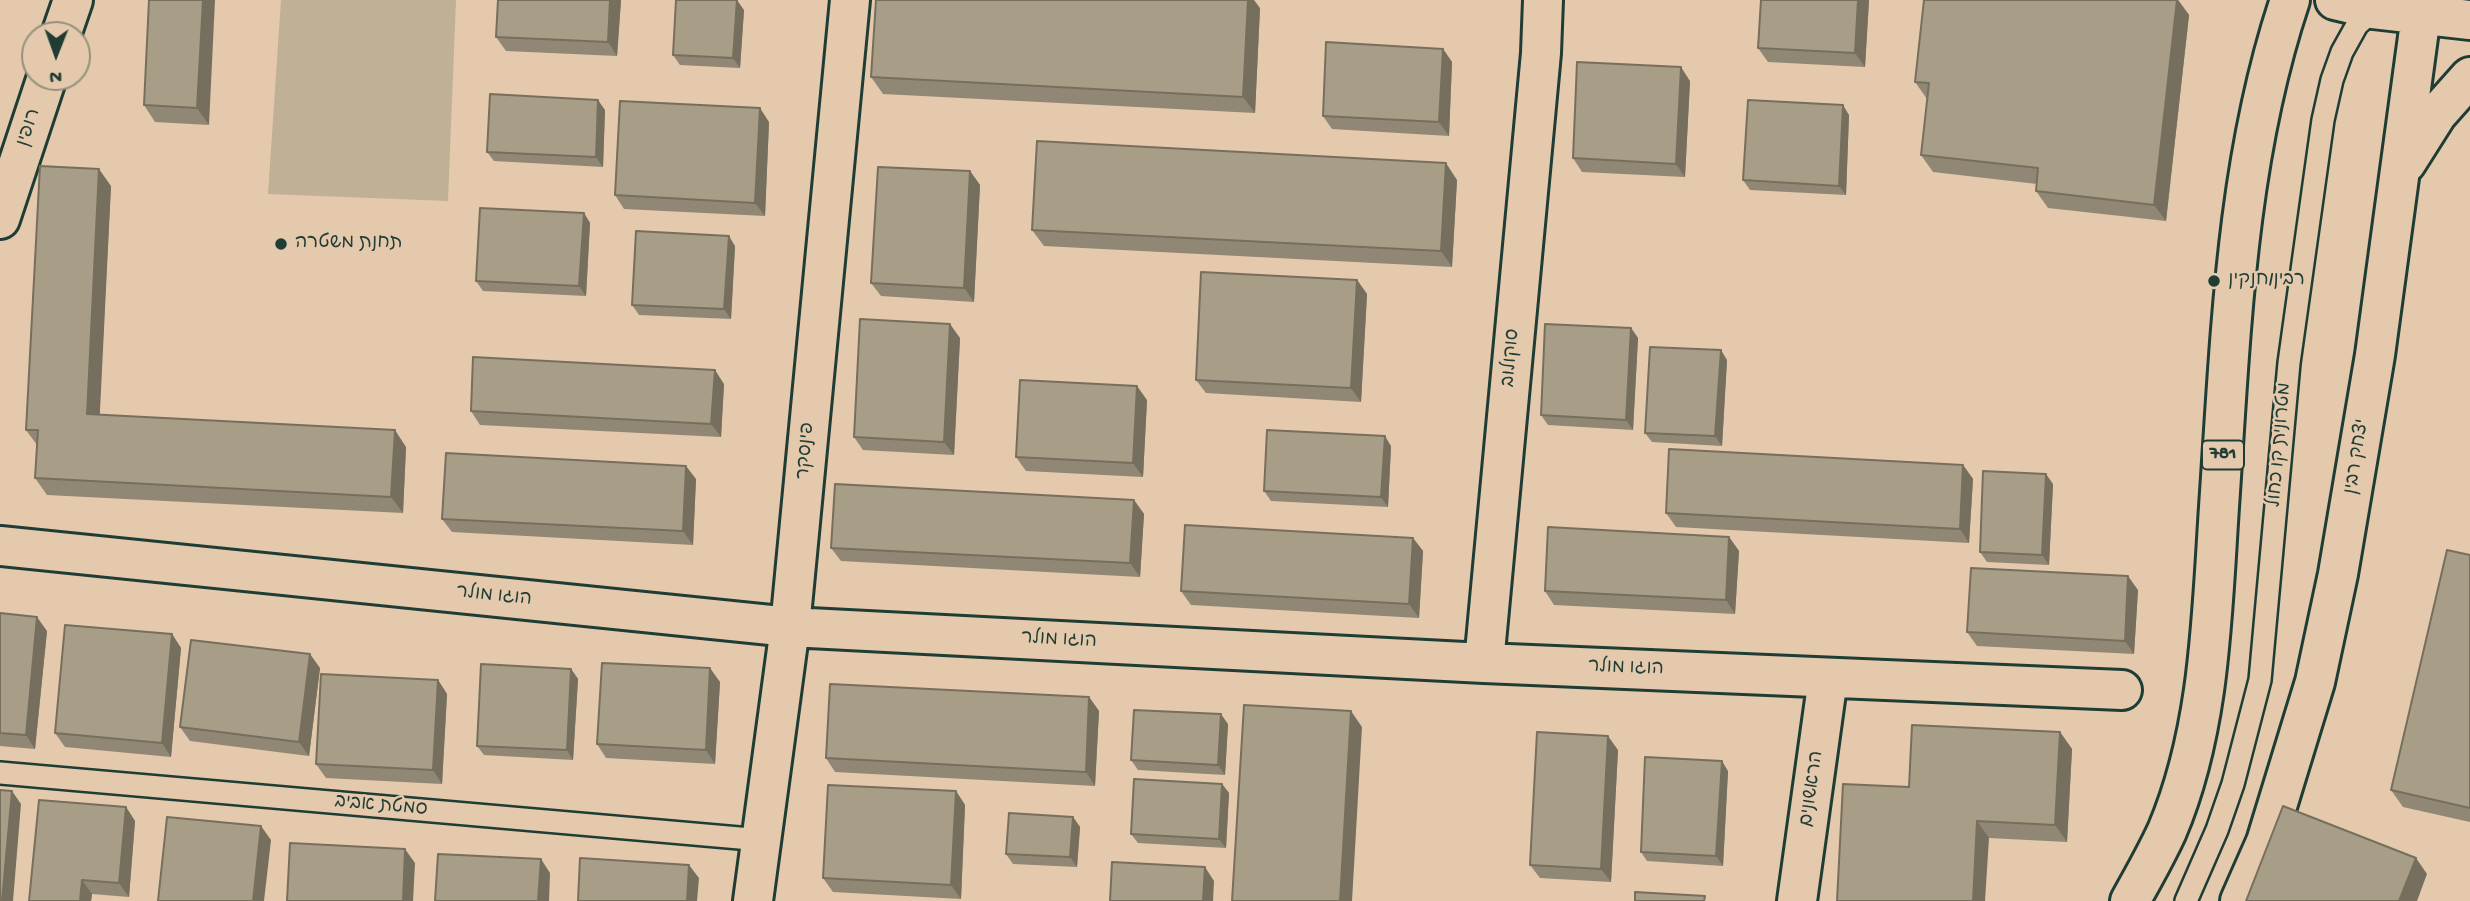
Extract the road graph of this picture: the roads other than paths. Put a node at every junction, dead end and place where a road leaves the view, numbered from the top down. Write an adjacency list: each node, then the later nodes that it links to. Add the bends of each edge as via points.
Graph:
1 (73, 0): 9 (street)
2 (850, 0): 16 (street, פינסקר)
3 (1543, 0): 10 (street, סוקולוב)
4 (1557, 0): 10 (street, סוקולוב)
5 (2290, 0): 24 (street, 781, via 2263,93 2242,225 2209,642 2197,728 2167,831)
6 (2335, 0): 7 (street)
7 (2401, 6): 8 (street); 13 (street, יצחק רבין); 25 (lane, מטרונית קו כחול, via 2357,25 2332,80 2288,363 2260,680 2234,784)
8 (2470, 20)
9 (66, 21)
10 (1541, 53): 17 (street, סוקולוב)
11 (2470, 77): 13 (street, via 2437,114)
12 (42, 91): 14 (street, רופין)
13 (2399, 174): 26 (street, יצחק רבין, via 2357,471 2315,682 2266,842)
14 (0, 219)
15 (0, 546): 16 (street, הוגו מולר)
16 (790, 627): 17 (street, הוגו מולר); 21 (street, פינסקר)
17 (1484, 663): 18 (street, הוגו מולר)
18 (1828, 678): 19 (street, הוגו מולר); 23 (street, הראשונים)
19 (2122, 691)
20 (0, 773): 21 (lane, סמטת אביב)
21 (762, 840): 22 (street, פינסקר)
22 (753, 901)
23 (1797, 901)
24 (2130, 901)
25 (2186, 901)
26 (2240, 901)

